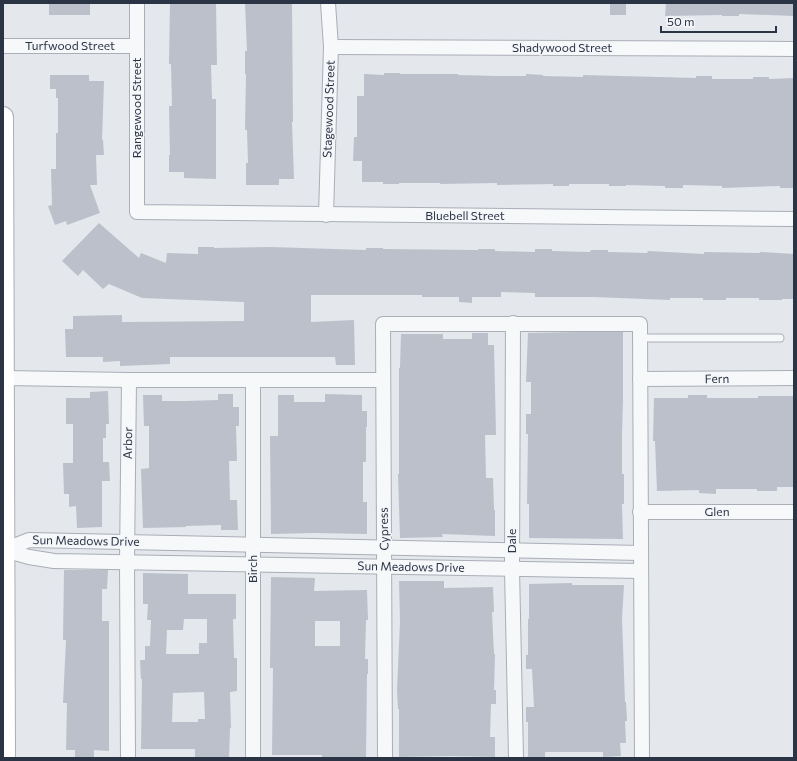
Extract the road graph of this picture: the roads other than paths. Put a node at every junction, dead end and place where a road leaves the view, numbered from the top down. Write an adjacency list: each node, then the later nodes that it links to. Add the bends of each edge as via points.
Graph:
1 (137, 3): 4 (street, Rangewood Street)
2 (328, 3): 5 (street, Stagewood Street)
3 (3, 46): 4 (street, Turfwood Street)
4 (137, 46): 8 (street, Rangewood Street)
5 (331, 47): 6 (street, Shadywood Street); 9 (street, Stagewood Street)
6 (794, 49)
7 (3, 117): 14 (main road)
8 (137, 212): 9 (street, Bluebell Street)
9 (326, 215): 10 (street, Bluebell Street)
10 (794, 218)
11 (513, 323): 12 (street, via 640,324); 19 (street, Cypress, via 382,324); 26 (street, Dale)
12 (640, 338): 13 (lane); 16 (street)
13 (780, 338)
14 (4, 378): 17 (street); 25 (main road)
15 (794, 378): 16 (street, Fern)
16 (640, 379): 20 (street)
17 (129, 380): 18 (street); 22 (street, Arbor)
18 (253, 380): 19 (street); 23 (street, Birch)
19 (382, 380): 24 (street, Cypress)
20 (640, 512): 21 (street, Glen); 27 (street)
21 (794, 512)
22 (127, 542): 23 (street, Sun Meadows Drive); 25 (street, Sun Meadows Drive, via 29,540); 28 (street, Arbor)
23 (253, 545): 24 (street, Sun Meadows Drive); 29 (street, Birch)
24 (384, 548): 26 (street, Sun Meadows Drive); 30 (street, Cypress)
25 (4, 550): 28 (street, Sun Meadows Drive, via 54,561); 33 (main road)
26 (512, 550): 27 (street, Sun Meadows Drive); 31 (street, Dale)
27 (641, 553): 32 (street)
28 (127, 562): 29 (street, Sun Meadows Drive); 34 (street, Arbor)
29 (253, 564): 30 (street, Sun Meadows Drive); 35 (street, Birch)
30 (384, 567): 31 (street, Sun Meadows Drive); 36 (street, Cypress)
31 (512, 569): 32 (street, Sun Meadows Drive); 37 (street, Dale)
32 (641, 571): 38 (street)
33 (5, 758)
34 (128, 758)
35 (253, 758)
36 (385, 758)
37 (516, 758)
38 (642, 758)

